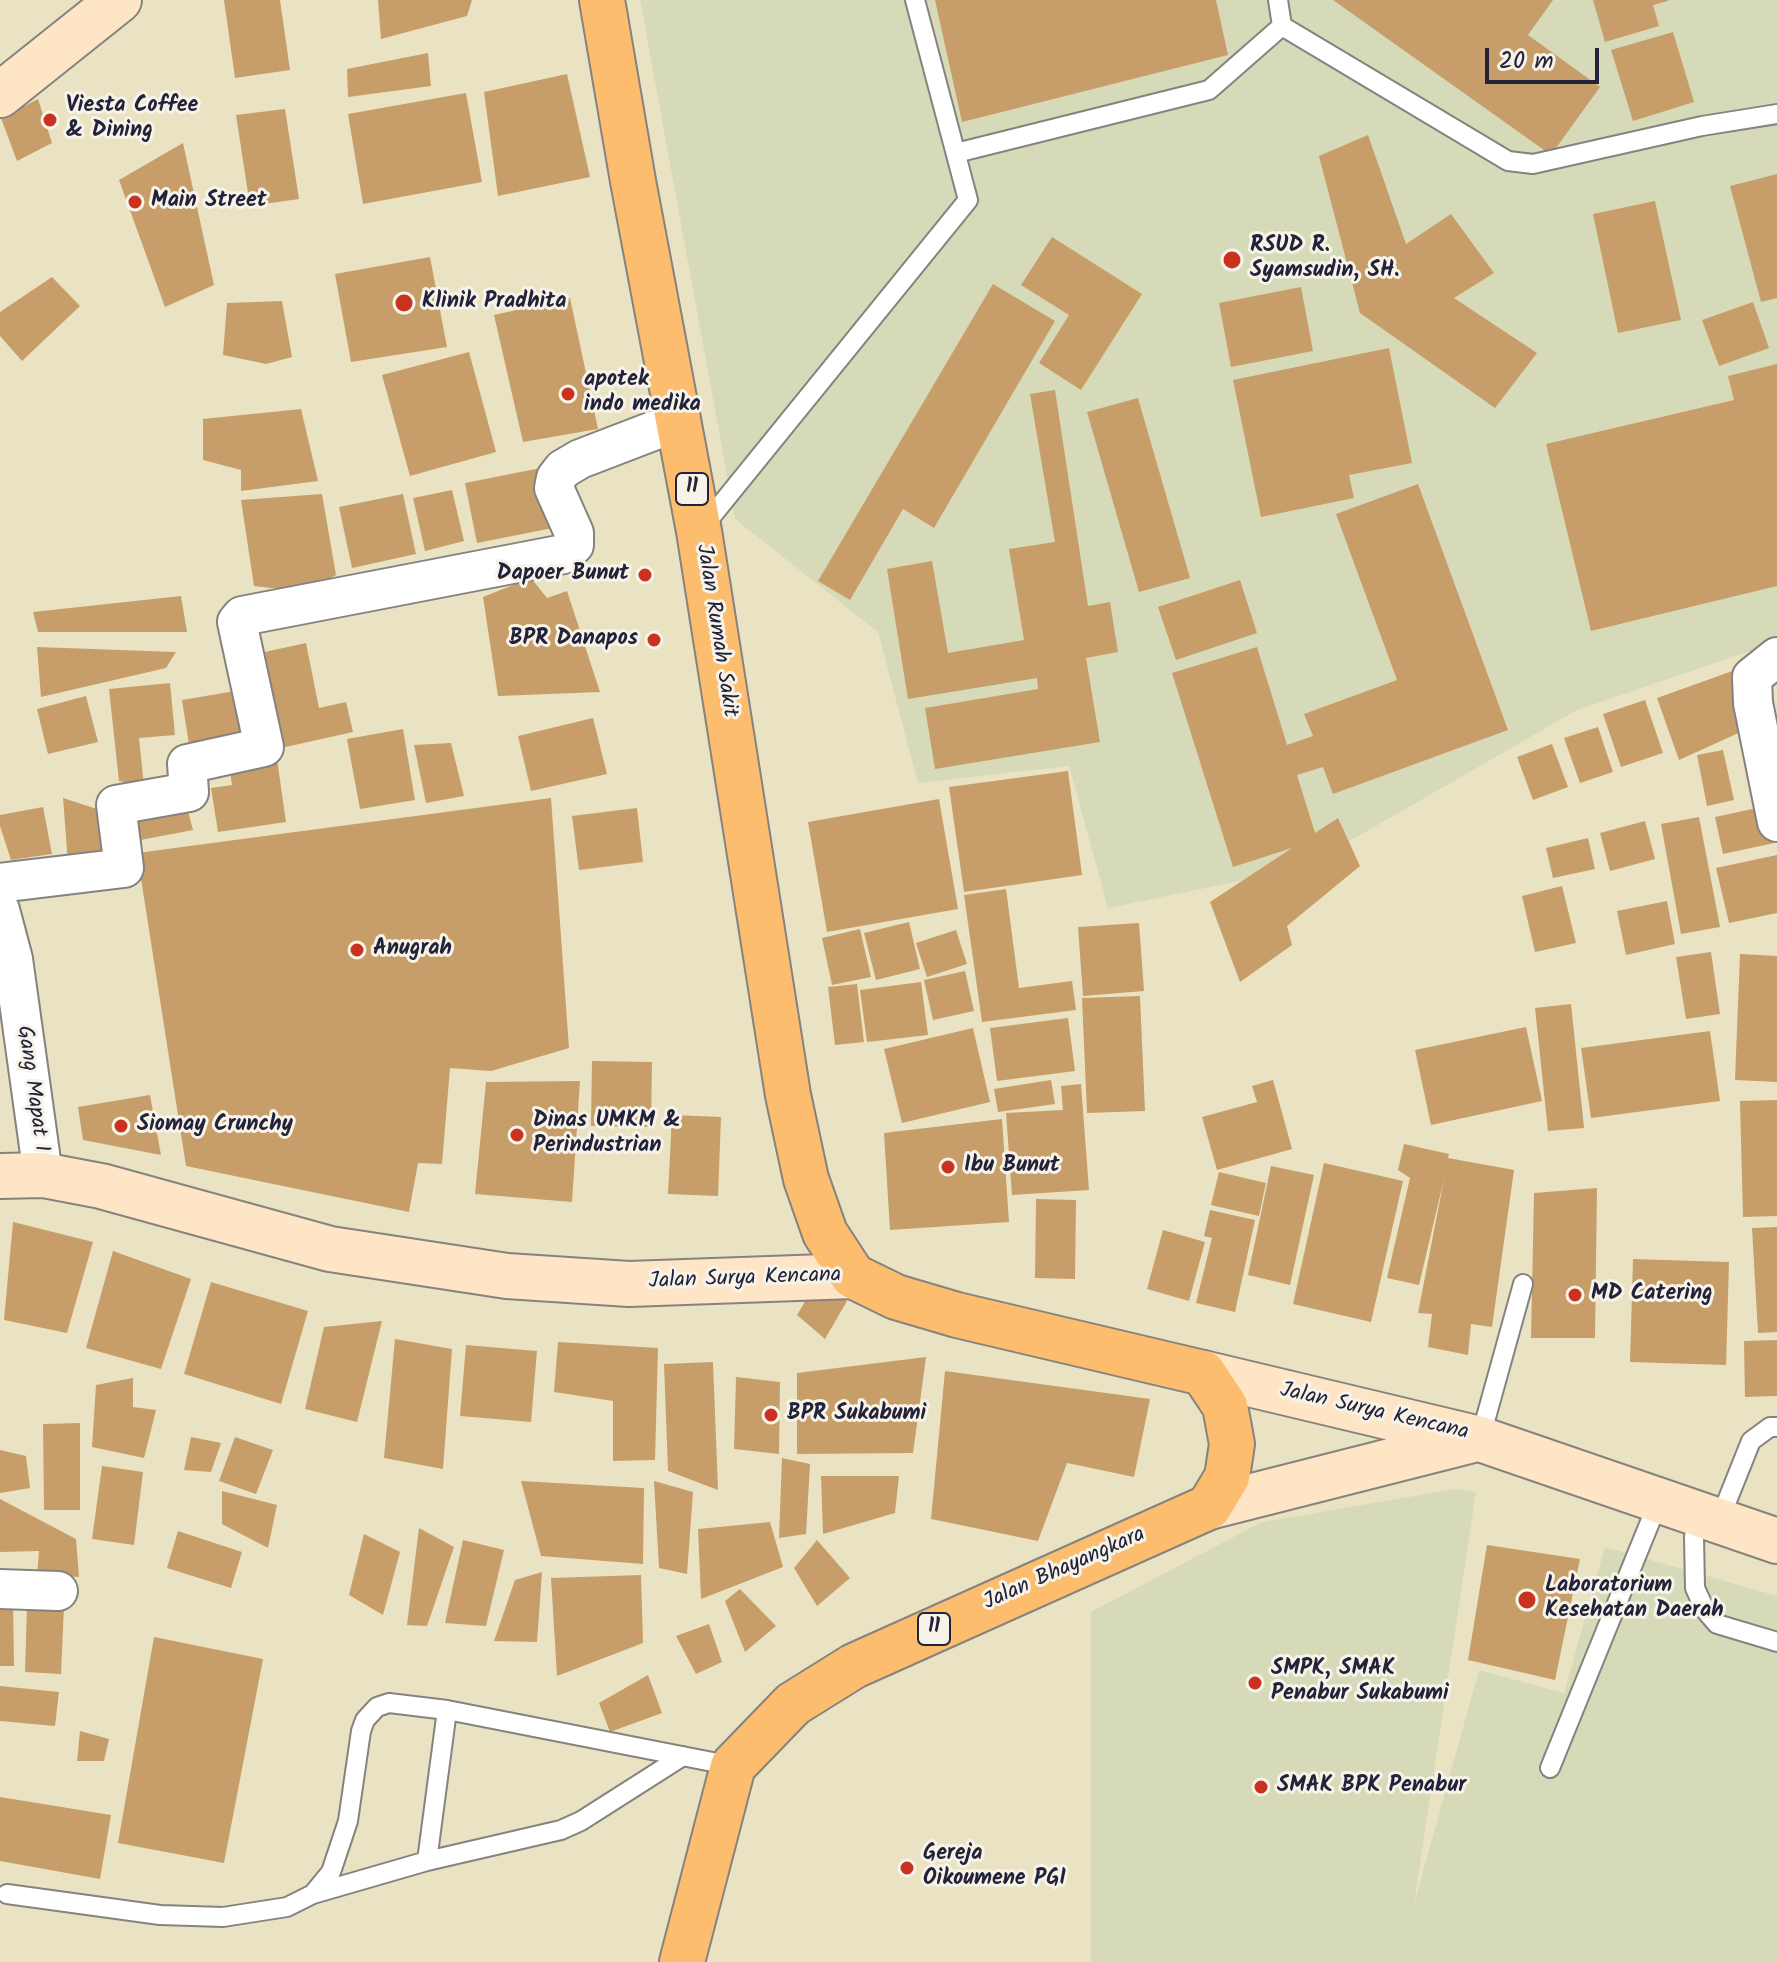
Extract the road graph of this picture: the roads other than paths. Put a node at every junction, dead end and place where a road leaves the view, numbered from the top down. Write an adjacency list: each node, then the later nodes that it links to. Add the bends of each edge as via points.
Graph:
1 (119, 0): 6 (street)
2 (602, 0): 9 (highway, Jalan Rumah Sakit / 11)
3 (915, 0): 8 (lane)
4 (1278, 0): 5 (lane)
5 (1282, 26): 7 (lane, via 1508,161 1533,164); 8 (lane, via 1209,90)
6 (0, 95)
7 (1777, 114)
8 (956, 153): 10 (lane, via 968,200 963,208)
9 (679, 421): 10 (highway, Jalan Rumah Sakit / 11); 13 (street, via 563,469 554,488 574,533 570,551 564,554 242,616 237,622 264,747 187,764 189,792 116,805 124,868)
10 (699, 531): 17 (highway, Jalan Rumah Sakit / 11, via 769,980 806,1179 825,1233)
11 (1777, 657): 12 (street, via 1752,677)
12 (1777, 822)
13 (0, 883)
14 (0, 910): 15 (street, Gang Mapat I, via 13,959)
15 (43, 1175): 16 (street, Jalan Surya Kencana); 17 (street, Jalan Surya Kencana, via 330,1249 507,1276 629,1284)
16 (0, 1176)
17 (853, 1276): 19 (highway, Jalan Surya Kencana, via 896,1297 957,1315)
18 (1523, 1284): 21 (lane)
19 (1203, 1373): 21 (street, Jalan Surya Kencana); 22 (highway, via 1225,1406 1232,1444 1227,1477)
20 (1777, 1427): 23 (lane, via 1751,1441)
21 (1480, 1439): 22 (street, Jalan Surya Kencana); 23 (street, Jalan Surya Kencana)
22 (1209, 1507): 30 (highway, Jalan Bhayangkara / 11, via 854,1666 793,1704)
23 (1692, 1511): 24 (street, Jalan Surya Kencana); 27 (lane, via 1695,1588 1705,1610 1717,1624); 31 (lane)
24 (1777, 1541)
25 (0, 1589): 26 (street)
26 (58, 1591)
27 (1777, 1642)
28 (447, 1710): 29 (lane); 32 (lane); 34 (lane, via 389,1703 365,1720 348,1821 331,1872)
29 (683, 1756): 30 (lane); 32 (lane, via 561,1830)
30 (733, 1766): 35 (highway, Jalan Bhayangkara / 11)
31 (1550, 1768)
32 (427, 1861): 34 (lane)
33 (7, 1894): 34 (lane, via 160,1915 223,1917 287,1907)
34 (313, 1894)
35 (682, 1962)

